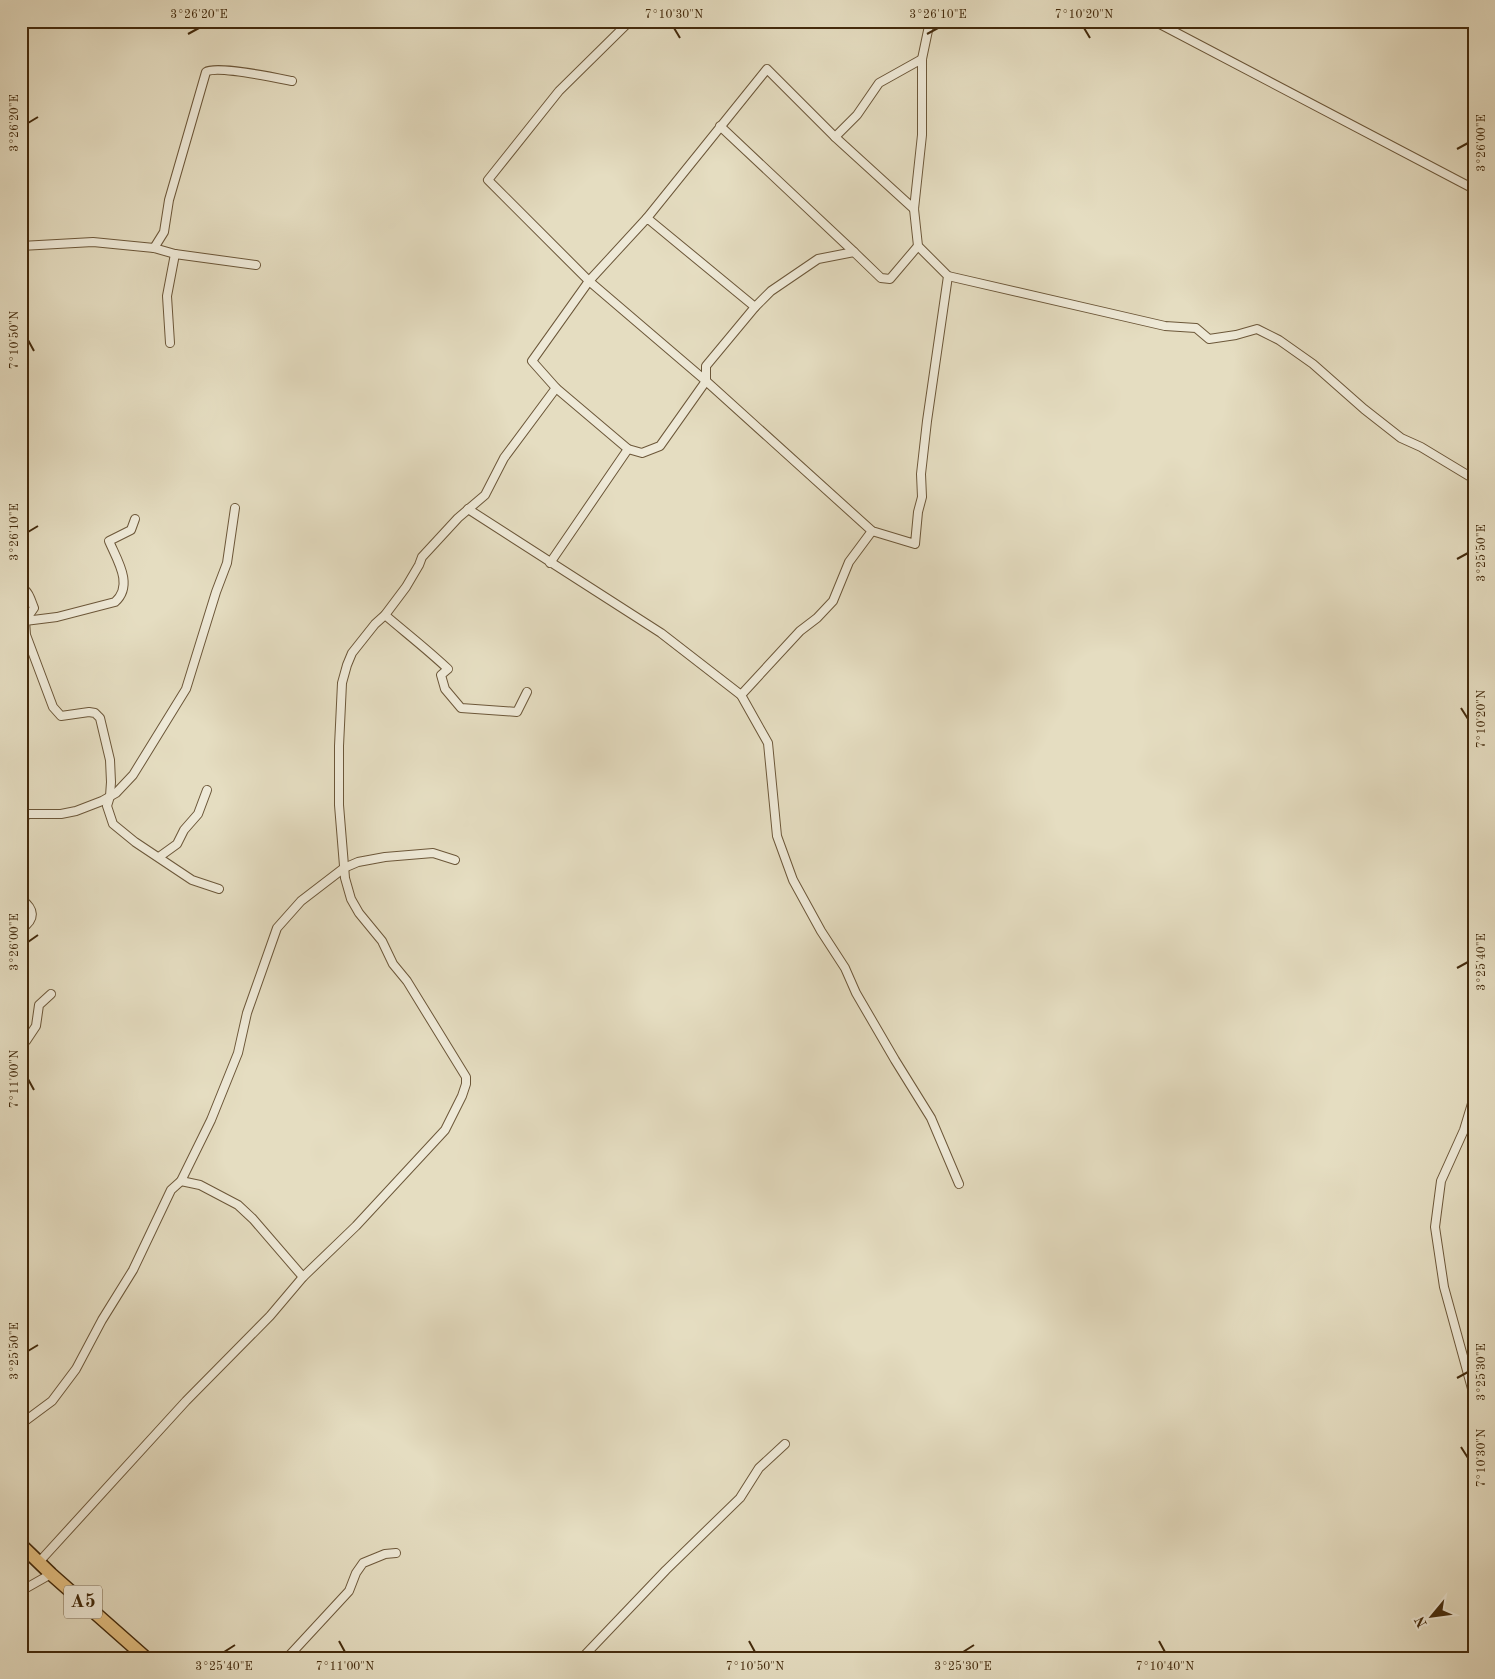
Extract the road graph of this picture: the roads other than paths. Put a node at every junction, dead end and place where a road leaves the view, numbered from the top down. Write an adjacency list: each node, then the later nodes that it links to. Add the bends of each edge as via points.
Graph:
1 (630, 21): 18 (street, via 559,91 488,180)
2 (930, 21): 4 (street)
3 (1154, 21): 8 (street)
4 (922, 59): 7 (street, via 879,83 857,115); 9 (street, via 922,135)
5 (292, 81): 13 (street, via 243,72 212,69 206,72 169,200 164,232)
6 (720, 126): 7 (street, via 767,69); 10 (street); 14 (street)
7 (835, 137): 9 (street)
8 (1474, 189)
9 (914, 209): 12 (street)
10 (647, 218): 18 (street); 19 (street)
11 (21, 246): 13 (street, via 93,242)
12 (918, 246): 14 (street, via 890,279 881,278); 17 (street)
13 (154, 248): 15 (street)
14 (854, 252): 19 (street, via 818,260 771,291)
15 (175, 254): 16 (street); 20 (street, via 167,296)
16 (256, 265)
17 (948, 276): 24 (street, via 1165,326 1196,328 1209,339 1257,329 1313,364 1401,438); 28 (street, via 927,421 915,544)
18 (589, 281): 21 (street); 22 (street, via 532,361)
19 (754, 307): 21 (street, via 706,366)
20 (170, 343)
21 (706, 381): 23 (street, via 660,446 642,453); 28 (street)
22 (556, 388): 23 (street); 26 (street, via 504,458 485,495)
23 (628, 449): 29 (street)
24 (1474, 479)
25 (235, 508): 36 (street, via 227,563 186,690 133,776)
26 (468, 510): 29 (street); 31 (street, via 422,557 406,587)
27 (135, 520): 32 (street, via 131,530 108,541 124,577 123,591 116,602)
28 (872, 531): 34 (street, via 849,562 834,600 800,631)
29 (550, 563): 34 (street, via 661,634)
30 (21, 587): 32 (street, via 34,608)
31 (385, 615): 33 (street, via 448,669 441,674 445,689 461,708 517,712); 40 (street, via 352,653 342,683 338,766)
32 (25, 622): 36 (street, via 26,635 57,713 61,716 89,712 100,718 110,760)
33 (527, 692)
34 (742, 695): 48 (street, via 768,743 777,836 793,880 845,968 856,994 931,1118)
35 (207, 790): 38 (street, via 198,814 177,844)
36 (110, 796): 37 (street, via 76,811 27,814); 38 (street, via 106,806 113,824)
37 (21, 823)
38 (158, 856): 41 (street, via 192,880)
39 (455, 860): 40 (street, via 433,853 404,855 372,859)
40 (344, 868): 47 (street, via 301,901 277,928 246,1013 238,1053 211,1120); 49 (street, via 351,899 382,940 393,964 461,1068 466,1084 445,1130 356,1226)
41 (219, 889)
42 (21, 899): 43 (street, via 32,910 32,916)
43 (21, 929)
44 (51, 994): 45 (street, via 39,1005 36,1026)
45 (21, 1044)
46 (1474, 1097): 50 (street, via 1442,1181 1435,1227 1444,1287)
47 (181, 1180): 49 (street, via 200,1185 238,1205); 51 (street, via 171,1190 133,1270 76,1369 52,1401)
48 (959, 1184)
49 (303, 1277): 55 (street)
50 (1474, 1396)
51 (21, 1424)
52 (785, 1444): 60 (street, via 759,1468 740,1498)
53 (21, 1544): 55 (highway, A5)
54 (396, 1553): 59 (street, via 363,1563 349,1591)
55 (40, 1561): 56 (highway, A5)
56 (51, 1574): 57 (street); 58 (highway, A5)
57 (21, 1591)
58 (146, 1658)
59 (287, 1658)
60 (582, 1658)

